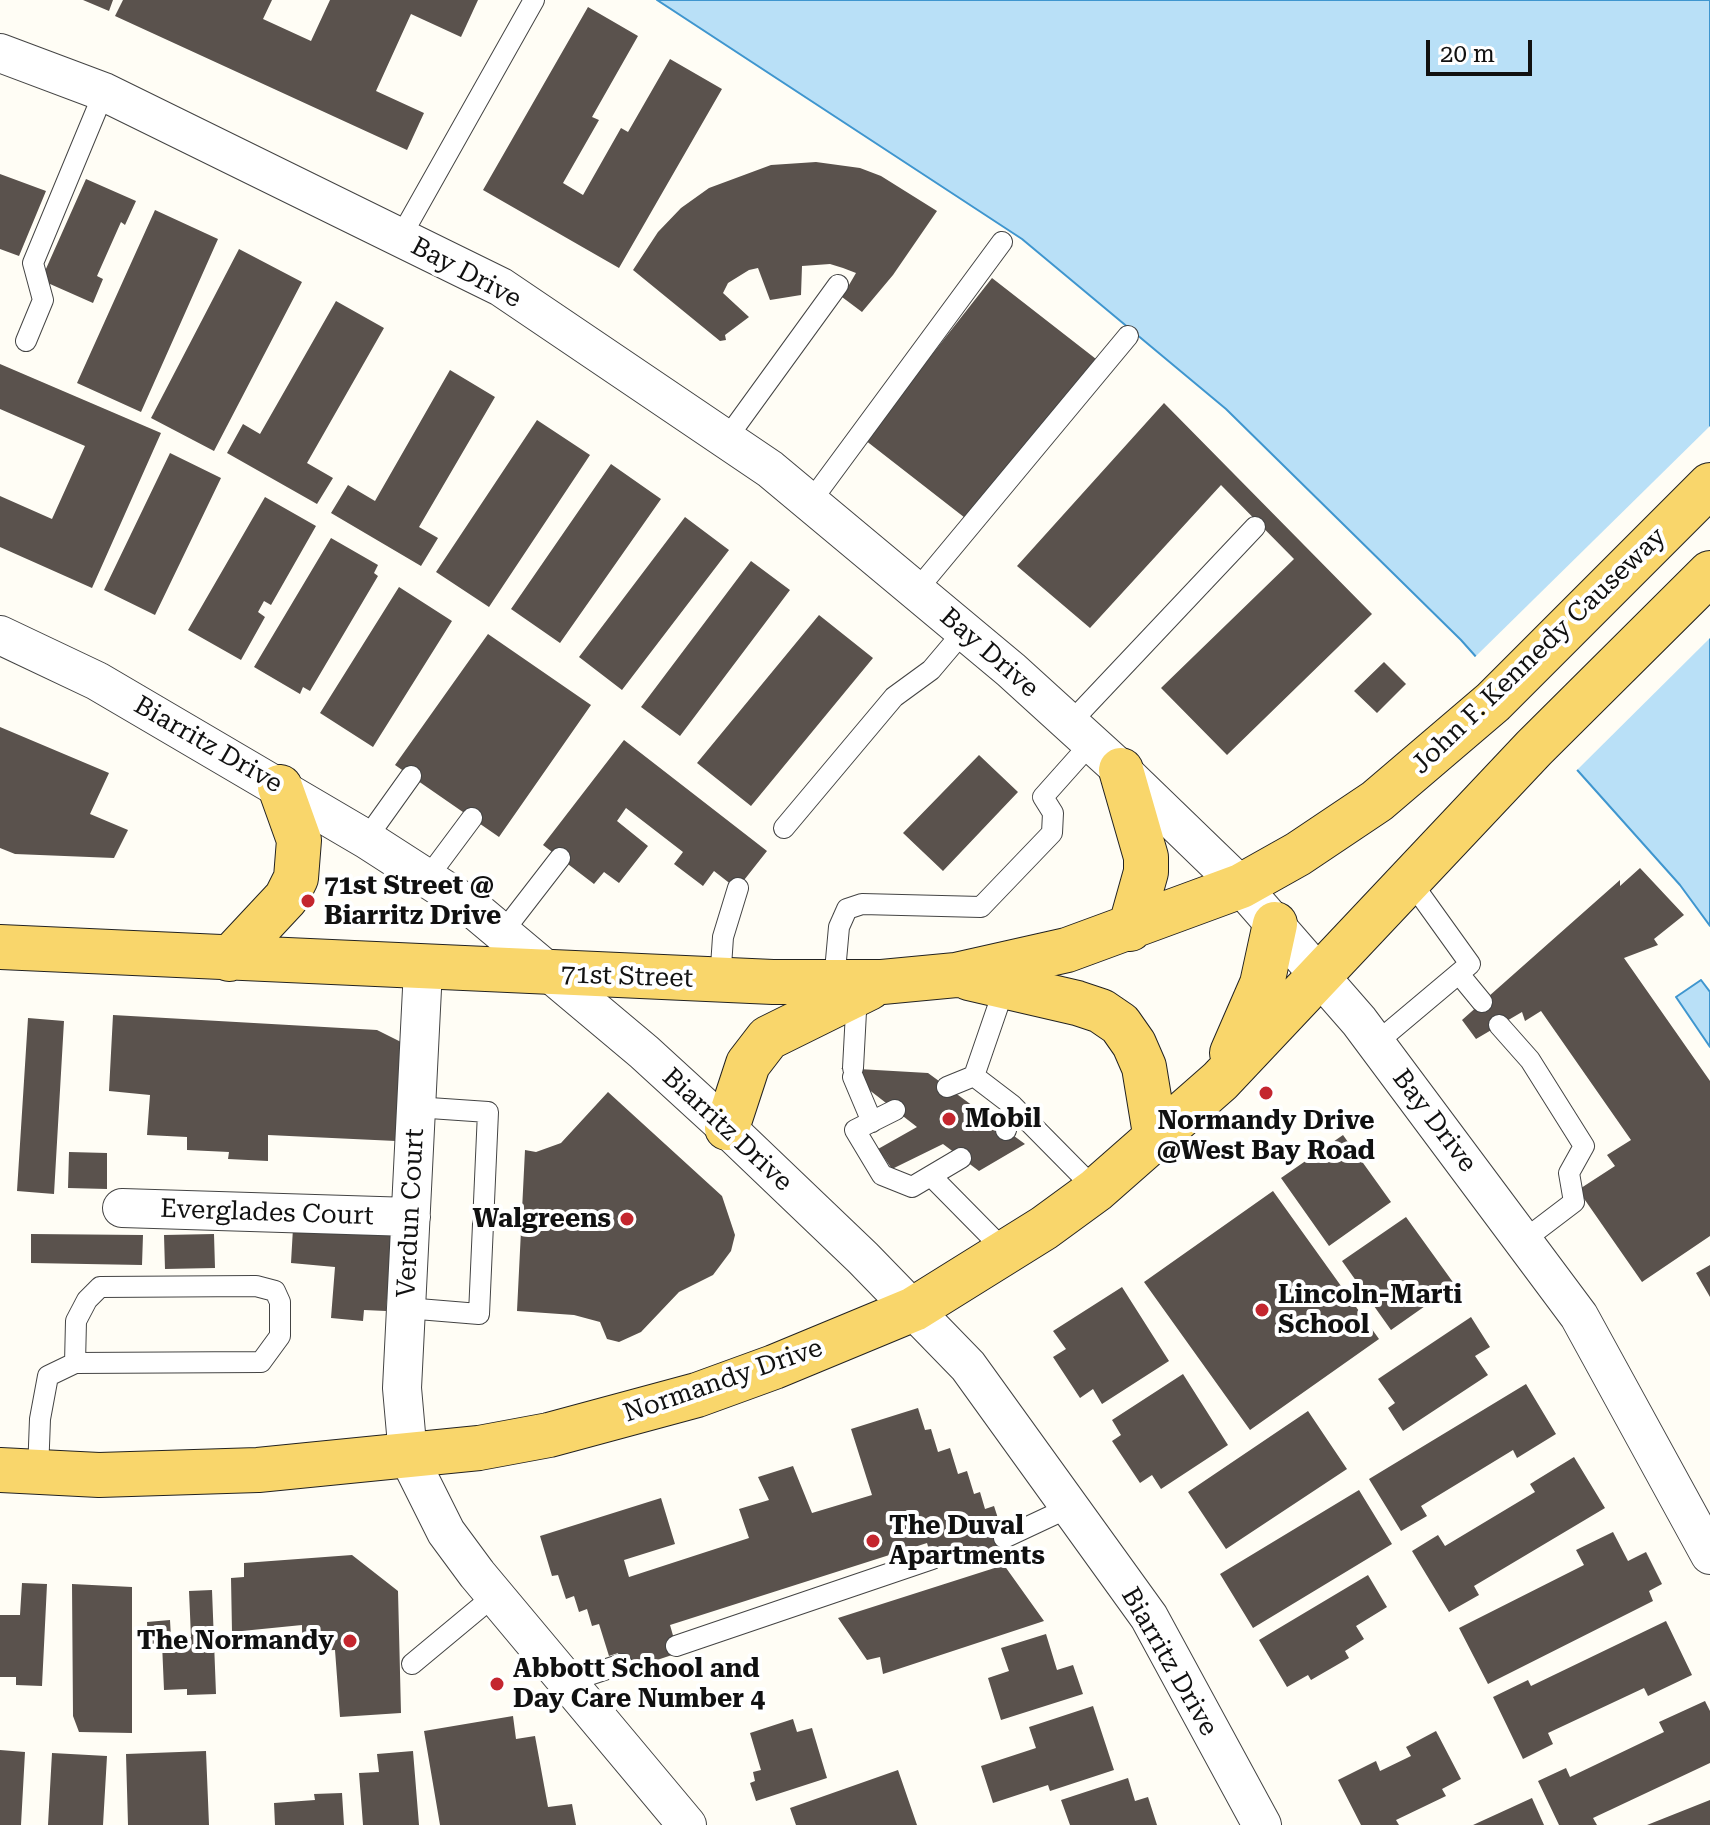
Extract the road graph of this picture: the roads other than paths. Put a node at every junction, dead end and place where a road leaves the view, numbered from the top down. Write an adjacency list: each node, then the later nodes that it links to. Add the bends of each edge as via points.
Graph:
1 (534, 0): 4 (lane)
2 (1, 56): 3 (street, Bay Drive)
3 (104, 92): 4 (street, Bay Drive); 8 (lane, via 33,263 43,300)
4 (400, 238): 9 (street, Bay Drive, via 501,287)
5 (1002, 242): 11 (lane)
6 (838, 285): 9 (lane)
7 (1128, 336): 14 (lane)
8 (26, 341)
9 (727, 438): 11 (street, Bay Drive)
10 (1710, 485): 26 (main road, John F. Kennedy Causeway, via 1493,702 1377,801)
11 (811, 501): 14 (street, Bay Drive)
12 (1255, 527): 17 (lane)
13 (1710, 573): 25 (main road)
14 (916, 591): 15 (street, Bay Drive)
15 (964, 631): 17 (street, Bay Drive); 21 (lane, via 931,670 894,697)
16 (0, 635): 19 (street, Biarritz Drive, via 97,681)
17 (1094, 745): 26 (street, Bay Drive); 29 (main road, via 1146,857); 39 (lane, via 1043,797 1053,813 1052,833 981,907 862,904 847,909 839,927)
18 (411, 776): 22 (lane)
19 (280, 787): 22 (street, Biarritz Drive); 32 (main road, via 299,840 296,878 286,898)
20 (472, 818): 24 (lane)
21 (784, 828)
22 (366, 839): 24 (street, Biarritz Drive)
23 (560, 858): 30 (lane)
24 (428, 877): 30 (street, Biarritz Drive)
25 (1409, 879): 34 (main road); 35 (lane, via 1470,964)
26 (1241, 886): 28 (street, Bay Drive); 29 (main road, 71st Street)
27 (738, 888): 38 (lane, via 723,937)
28 (1275, 924): 34 (street, Bay Drive); 45 (main road, via 1262,984)
29 (1130, 929): 37 (main road, 71st Street, via 1067,950)
30 (502, 933): 36 (street, Biarritz Drive)
31 (0, 947): 32 (main road, 71st Street)
32 (229, 959): 33 (main road, 71st Street)
33 (423, 969): 36 (main road, 71st Street); 48 (street, Verdun Court)
34 (1320, 973): 43 (street, Bay Drive); 45 (main road, Normandy Drive)
35 (1459, 974): 41 (lane); 43 (lane)
36 (552, 975): 38 (main road, 71st Street); 51 (street, Biarritz Drive)
37 (956, 975): 39 (main road, 71st Street); 40 (main road)
38 (720, 981): 39 (main road, 71st Street)
39 (858, 985): 50 (lane, via 853,1073); 51 (main road, via 768,1038 748,1064)
40 (1005, 986): 44 (lane); 53 (main road, via 1077,1003 1120,1024 1144,1067)
41 (1482, 1002)
42 (1499, 1025): 59 (lane, via 1530,1060 1584,1146 1569,1173 1574,1202)
43 (1376, 1043): 59 (street, Bay Drive)
44 (974, 1076): 46 (lane); 47 (lane)
45 (1220, 1081): 53 (main road, Normandy Drive)
46 (947, 1087)
47 (1012, 1105): 52 (lane); 56 (lane)
48 (415, 1107): 58 (street, Verdun Court); 61 (lane, via 488,1112 479,1314)
49 (895, 1110): 50 (lane)
50 (872, 1122): 55 (lane, via 855,1130 882,1175 912,1187)
51 (727, 1128): 62 (street, Biarritz Drive)
52 (1006, 1130)
53 (1156, 1140): 56 (main road, Normandy Drive)
54 (961, 1158): 55 (lane)
55 (931, 1176): 60 (lane)
56 (1096, 1190): 60 (main road, Normandy Drive)
57 (122, 1208): 58 (street, Everglades Court)
58 (411, 1217): 61 (street, Verdun Court)
59 (1524, 1240): 68 (street, Bay Drive, via 1579,1316)
60 (1006, 1252): 62 (main road, Normandy Drive)
61 (406, 1308): 64 (street, Verdun Court, via 402,1400)
62 (914, 1309): 64 (main road, Normandy Drive, via 774,1367 625,1416 479,1448); 66 (street, Biarritz Drive, via 968,1366)
63 (75, 1363): 63 (lane, via 261,1362 280,1336 280,1302 275,1291 256,1286 100,1287 76,1321); 65 (lane, via 48,1376 40,1419)
64 (408, 1456): 65 (main road, Normandy Drive, via 218,1471); 70 (street, via 446,1532)
65 (19, 1471)
66 (1068, 1508): 67 (lane); 76 (street, Biarritz Drive, via 1149,1617)
67 (1004, 1538)
68 (1710, 1555)
69 (932, 1559): 71 (lane)
70 (495, 1595): 72 (lane); 74 (street)
71 (676, 1646)
72 (412, 1664)
73 (622, 1664): 74 (lane)
74 (568, 1682): 75 (street)
75 (687, 1825)
76 (1262, 1825)

